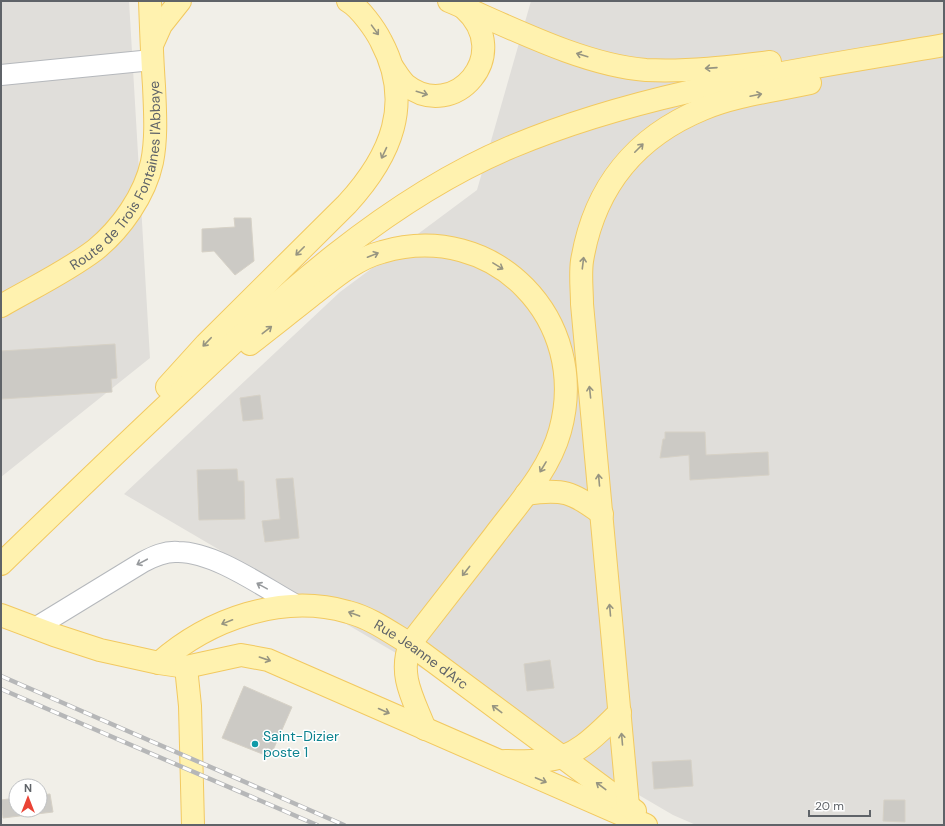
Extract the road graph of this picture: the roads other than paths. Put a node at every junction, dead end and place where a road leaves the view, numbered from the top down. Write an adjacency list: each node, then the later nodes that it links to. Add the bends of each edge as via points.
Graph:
1 (150, 1): 7 (main road, Route de Trois Fontaines l'Abbaye)
2 (180, 1): 7 (main road, via 161,25)
3 (348, 1): 9 (main road, one-way to 9, via 376,30)
4 (456, 4): 5 (main road, one-way to 4, via 718,68 645,70 577,54); 9 (main road, one-way to 4, via 406,85 420,94 439,96 456,92 470,81 480,66 484,52 483,37 478,24)
5 (944, 41)
6 (944, 45): 12 (main road, via 698,88 595,115 510,148 436,185 354,240 265,312)
7 (152, 53): 10 (lane); 11 (main road, Route de Trois Fontaines l'Abbaye, via 156,129 152,163 144,187 130,211 95,249)
8 (944, 54): 15 (main road, one-way to 8, via 582,304 582,263 589,231 603,197 622,165 644,143 703,109 731,100)
9 (393, 68): 13 (main road, one-way to 13, via 396,96 391,136 384,154 365,184 206,344)
10 (1, 75)
11 (1, 306)
12 (138, 433): 13 (main road); 14 (main road, one-way to 14, via 341,272 360,260 410,246 438,246 485,259 511,274 538,304 558,342 564,362 565,409 552,452)
13 (77, 489): 16 (main road)
14 (526, 494): 15 (main road, via 561,492 585,501); 20 (main road, one-way to 20)
15 (602, 514): 23 (main road, one-way to 15)
16 (1, 564)
17 (296, 605): 19 (lane, one-way to 19, via 216,560 196,553 177,551 159,554 143,562); 20 (main road, Rue Jeanne d'Arc, one-way to 17, via 376,622 348,612 319,606); 21 (main road, Rue Jeanne d'Arc, one-way to 21, via 252,613 212,628 171,652)
18 (1, 615): 19 (main road)
19 (35, 628): 21 (main road, via 100,650)
20 (410, 644): 24 (main road, via 404,671); 25 (main road, Rue Jeanne d'Arc, one-way to 20)
21 (159, 663): 22 (main road)
22 (186, 667): 24 (main road, one-way to 24, via 227,657 255,656); 28 (main road, via 190,706)
23 (620, 712): 25 (main road, via 578,749); 27 (main road, one-way to 23)
24 (425, 729): 26 (main road)
25 (561, 756): 26 (main road, via 550,760); 27 (main road, Rue Jeanne d'Arc, one-way to 25)
26 (495, 760): 29 (main road, one-way to 29)
27 (628, 806): 30 (main road, Rue Jeanne d'Arc)
28 (193, 825)
29 (646, 825)
30 (656, 825)

